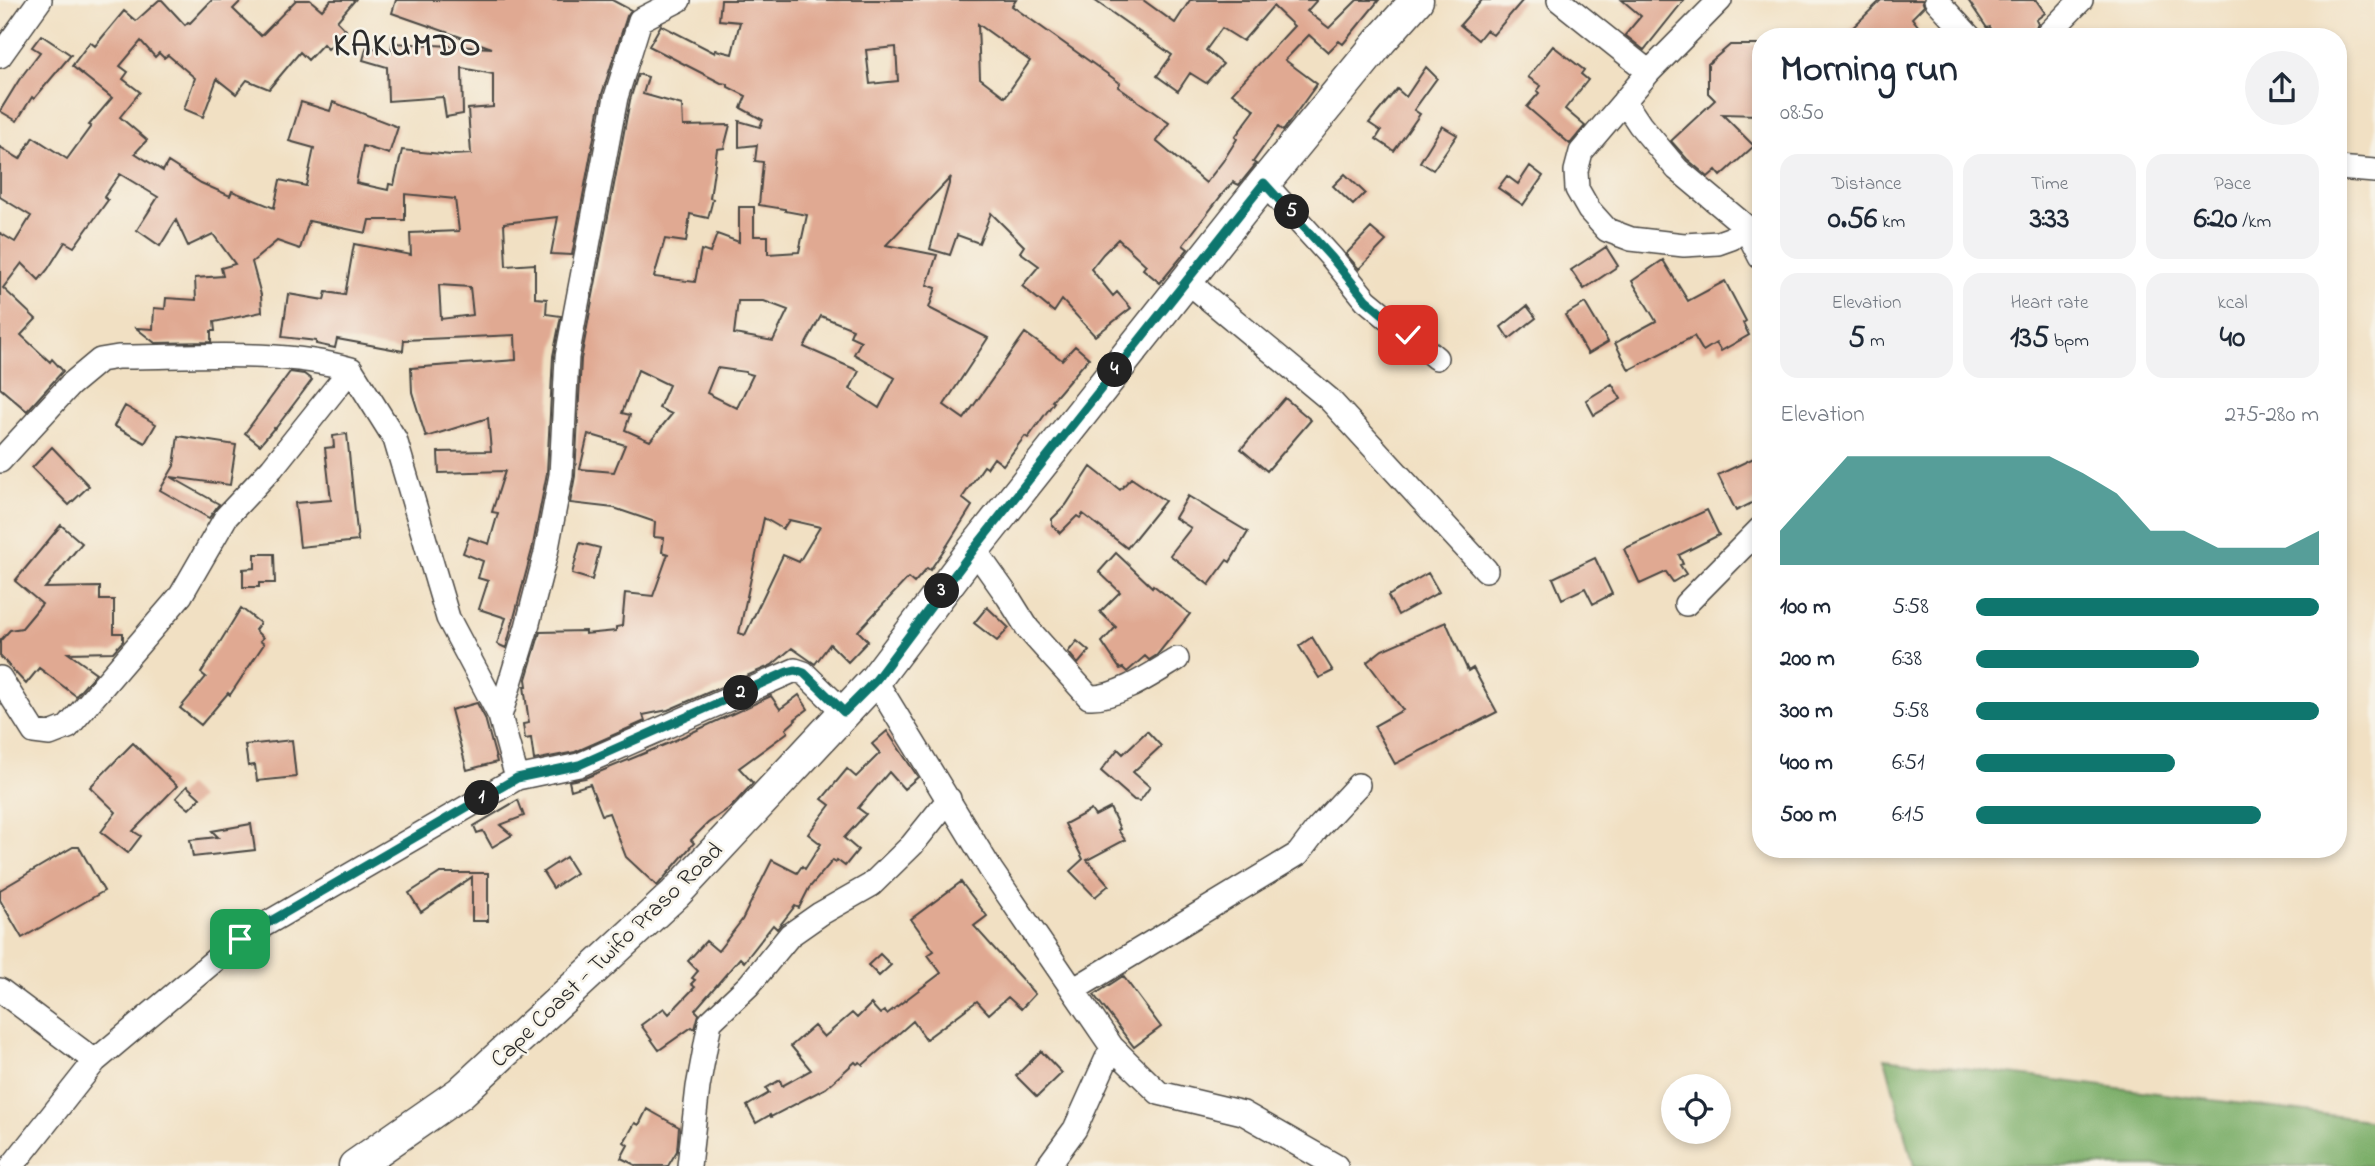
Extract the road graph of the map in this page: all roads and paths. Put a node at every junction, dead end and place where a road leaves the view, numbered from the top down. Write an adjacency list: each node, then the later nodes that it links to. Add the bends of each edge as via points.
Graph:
1 (40, 0): 10 (street)
2 (680, 0): 30 (street, via 640,20 616,97 567,357 561,475 546,553)
3 (1417, 0): 15 (main road, Cape Coast - Twifo Praso Road)
4 (1559, 0): 11 (street)
5 (1720, 0): 11 (street)
6 (1936, 0): 8 (street)
7 (2081, 0): 9 (street)
8 (1962, 28)
9 (2054, 28)
10 (0, 56)
11 (1649, 72): 12 (street)
12 (1624, 102): 16 (street, via 1676,169); 16 (street, via 1581,152 1576,172 1577,189 1607,230 1631,239 1684,245 1718,243 1732,238)
13 (2347, 169): 14 (street)
14 (2375, 171)
15 (1264, 183): 18 (main road, Cape Coast - Twifo Praso Road); 19 (street, via 1366,300)
16 (1744, 225): 17 (street)
17 (1752, 241)
18 (1186, 281): 23 (main road, Cape Coast - Twifo Praso Road); 24 (street, via 1329,399)
19 (1436, 358)
20 (351, 369): 21 (street, via 320,360 259,357 100,360); 27 (street, via 272,468 226,517 181,595 68,727 50,734 34,732); 30 (street, via 395,439 448,618)
21 (0, 461)
22 (1752, 537): 25 (street)
23 (974, 549): 26 (street, via 1028,629 1089,697 1102,698); 28 (main road, Cape Coast - Twifo Praso Road)
24 (1486, 569)
25 (1686, 604)
26 (1177, 659)
27 (0, 678)
28 (876, 680): 29 (main road, Cape Coast - Twifo Praso Road); 33 (street)
29 (844, 712): 31 (street, via 804,673 795,670 579,765); 39 (main road, Cape Coast - Twifo Praso Road, via 675,894 460,1093)
30 (500, 716): 31 (street)
31 (517, 778): 37 (street, via 240,939)
32 (1358, 785): 35 (street, via 1298,854)
33 (949, 799): 35 (street); 40 (street, via 871,885 790,935 749,985 710,1022)
34 (0, 990): 37 (street)
35 (1073, 990): 36 (street)
36 (1112, 1047): 41 (street, via 1075,1129); 42 (street, via 1159,1093 1243,1113)
37 (95, 1061): 38 (street)
38 (12, 1166)
39 (355, 1166)
40 (689, 1166)
41 (1048, 1166)
42 (1336, 1166)

